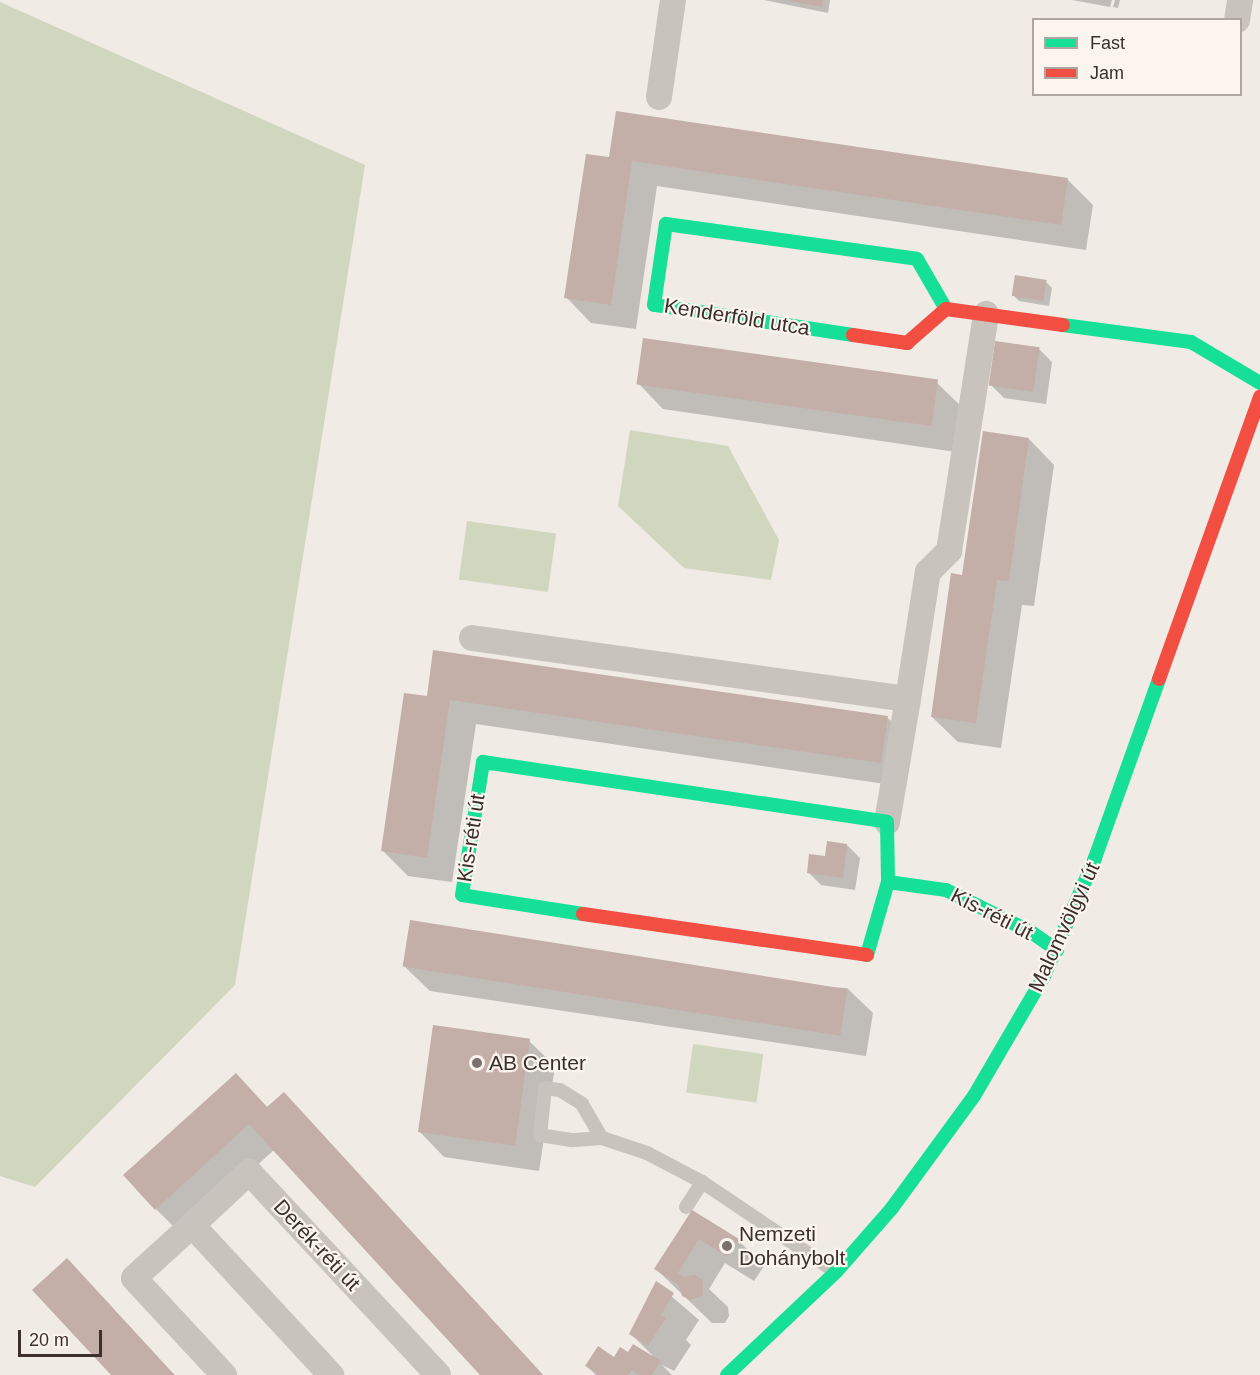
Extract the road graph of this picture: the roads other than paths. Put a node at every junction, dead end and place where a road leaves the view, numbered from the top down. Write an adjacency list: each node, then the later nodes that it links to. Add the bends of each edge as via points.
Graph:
1 (673, 0): 4 (street)
2 (1240, 0): 3 (street)
3 (1237, 18)
4 (659, 97)
5 (946, 309): 5 (street, Kenderföld utca, via 917,259 666,224 654,305 907,343); 6 (street)
6 (986, 314): 7 (street, via 1191,342); 10 (street, via 986,363 948,551 928,572)
7 (1260, 382)
8 (1260, 396): 13 (street, Malomvölgyi út, via 1095,858)
9 (472, 638): 10 (street)
10 (908, 699): 11 (street)
11 (887, 822): 12 (street, Kis-réti út); 12 (street, Kis-réti út, via 483,762 462,895 866,957)
12 (888, 882): 13 (street, Kis-réti út, via 945,890 1031,932)
13 (1056, 950): 18 (street, Malomvölgyi út, via 974,1096 892,1208)
14 (602, 1138): 14 (lane, via 582,1104 560,1090 545,1088 540,1135 571,1140); 15 (lane, via 647,1153)
15 (702, 1182): 16 (lane); 18 (lane)
16 (686, 1207)
17 (192, 1225): 19 (street, Derék-réti út, via 134,1278); 20 (street); 21 (street, Derék-réti út, via 249,1172)
18 (836, 1272): 22 (street, Malomvölgyi út)
19 (224, 1375)
20 (331, 1375)
21 (438, 1375)
22 (728, 1375)

